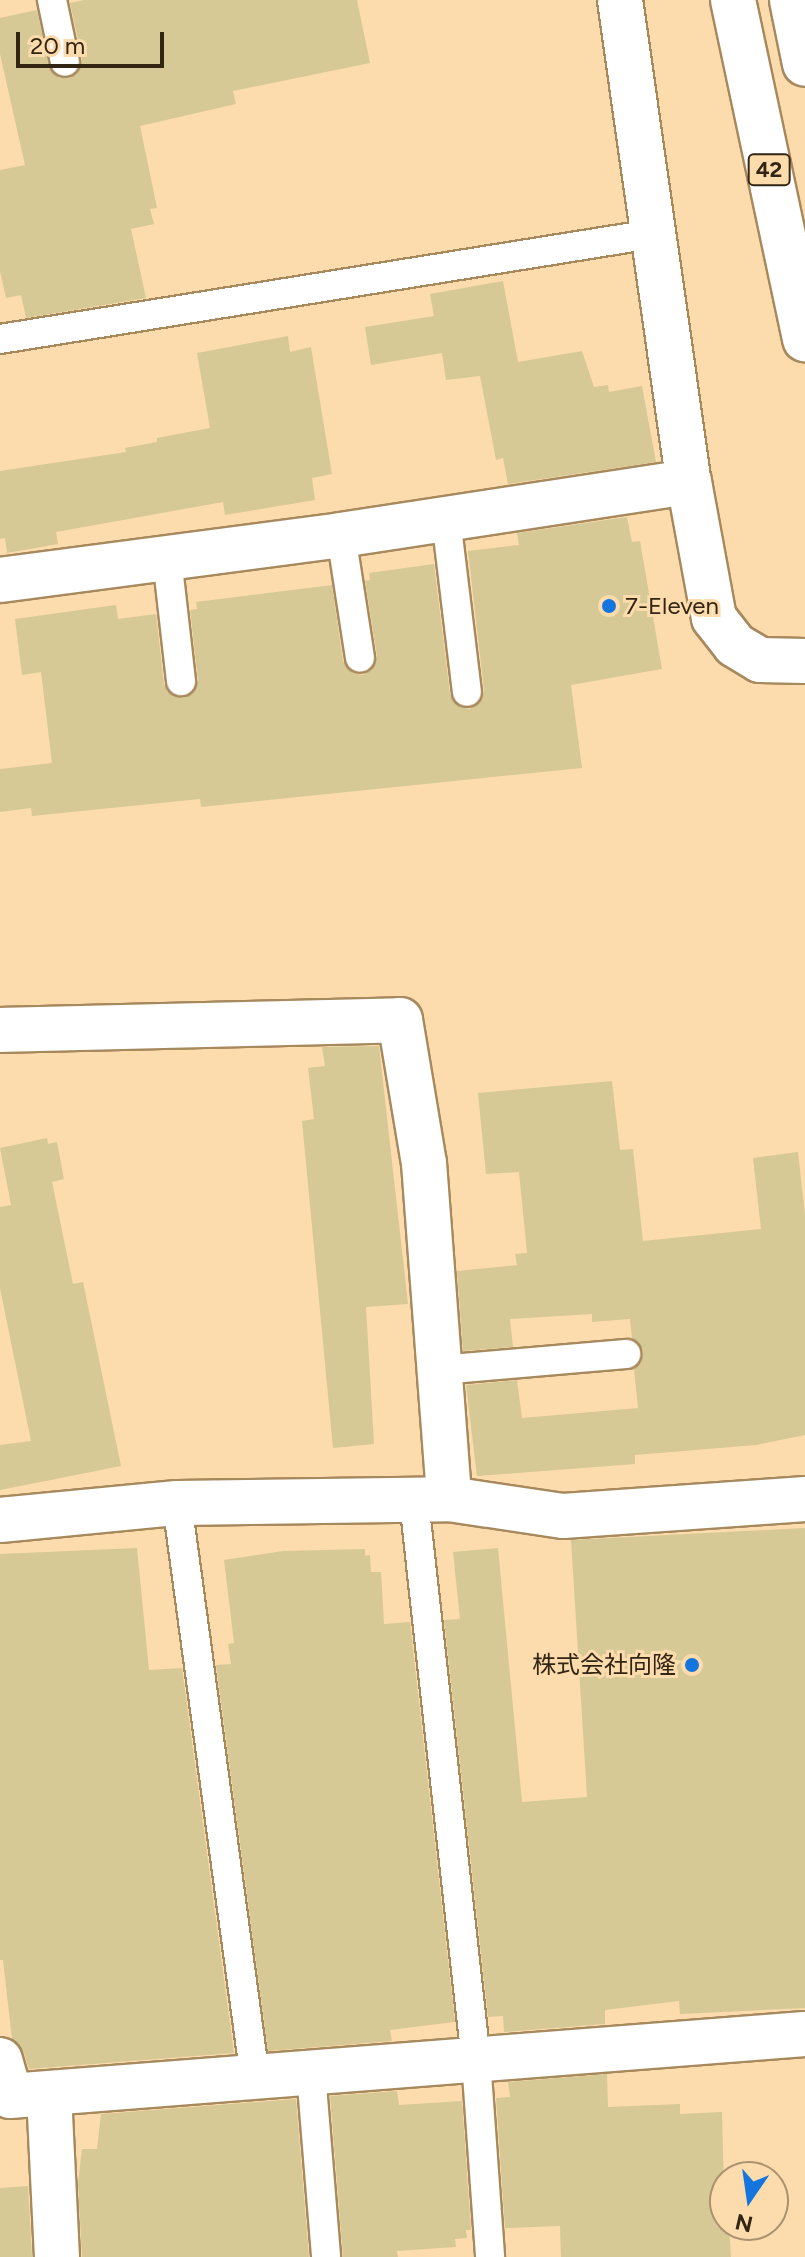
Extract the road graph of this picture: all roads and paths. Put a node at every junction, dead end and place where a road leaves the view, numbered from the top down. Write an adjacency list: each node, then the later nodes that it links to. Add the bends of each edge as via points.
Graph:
1 (52, 0): 5 (lane)
2 (620, 0): 7 (street)
3 (733, 0): 9 (street, 42)
4 (792, 0): 6 (street)
5 (65, 62)
6 (805, 64)
7 (652, 234): 8 (lane); 10 (street)
8 (0, 339)
9 (805, 339)
10 (689, 482): 11 (street); 16 (street, via 714,618 735,645 760,660)
11 (446, 519): 12 (street); 18 (lane)
12 (341, 535): 13 (street); 15 (lane)
13 (167, 558): 14 (street); 17 (lane)
14 (0, 580)
15 (360, 658)
16 (805, 661)
17 (181, 681)
18 (467, 692)
19 (0, 1030): 21 (street, via 400,1020 424,1163)
20 (626, 1354): 21 (lane)
21 (439, 1370): 23 (street)
22 (805, 1499): 23 (street, via 563,1516)
23 (431, 1500): 24 (street); 28 (lane)
24 (177, 1503): 25 (street); 30 (lane)
25 (0, 1520)
26 (805, 2034): 28 (street)
27 (0, 2060): 31 (street, via 10,2096)
28 (476, 2060): 29 (street); 34 (lane)
29 (311, 2073): 30 (street); 32 (lane)
30 (255, 2078): 31 (street)
31 (49, 2094): 33 (street)
32 (326, 2256)
33 (57, 2257)
34 (490, 2257)

